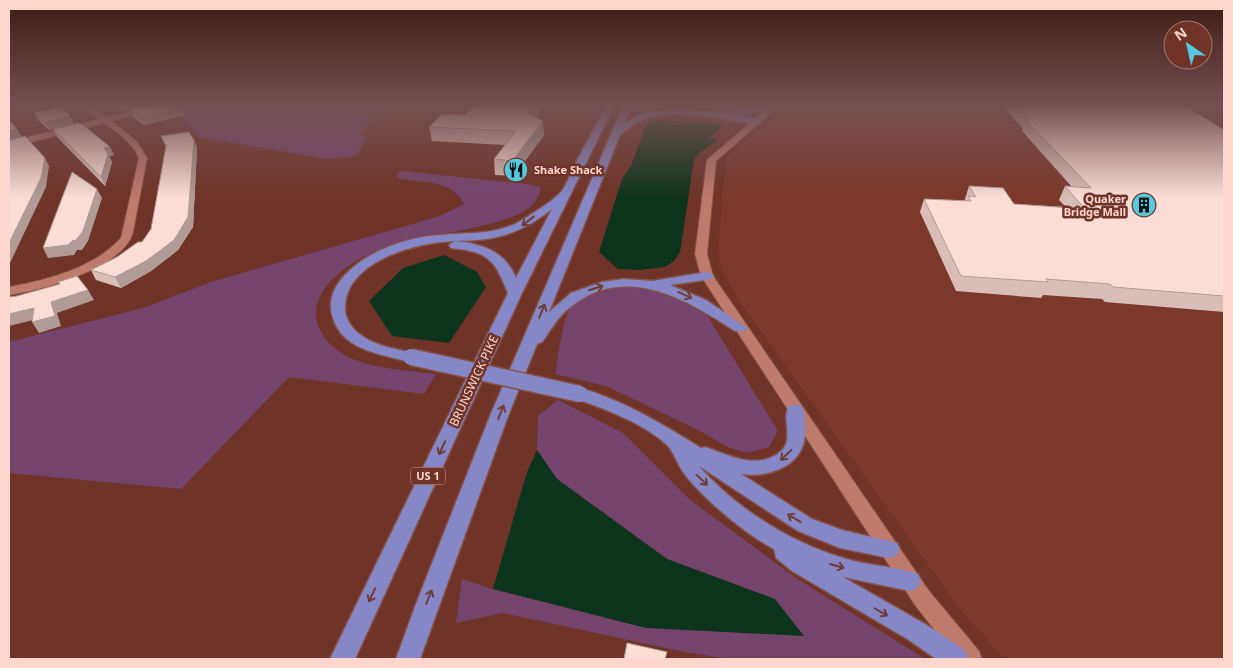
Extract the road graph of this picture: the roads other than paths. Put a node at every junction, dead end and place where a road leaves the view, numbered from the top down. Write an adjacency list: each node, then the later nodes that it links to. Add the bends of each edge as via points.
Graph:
1 (47, 135): 6 (street)
2 (124, 135): 11 (street, via 137,146 143,158 126,239 107,256 74,274)
3 (595, 135): 7 (highway, BRUNSWICK PIKE / US 1)
4 (615, 135): 14 (highway, one-way to 4)
5 (741, 135): 9 (street, via 711,162 702,254)
6 (9, 145)
7 (567, 192): 8 (highway, one-way to 8, via 523,225 503,233 474,238 432,239 404,246); 12 (highway, BRUNSWICK PIKE / US 1)
8 (380, 257): 12 (highway, via 402,249 429,245 473,248 500,262); 16 (highway, bridge, via 360,268 341,290 340,320 345,330 363,344 580,394 633,415)
9 (707, 276): 10 (highway); 13 (street)
10 (638, 284): 13 (highway, one-way to 13, via 683,294); 14 (highway, one-way to 10, via 572,299 598,287)
11 (9, 291)
12 (515, 294): 20 (highway, BRUNSWICK PIKE / US 1, one-way to 20)
13 (740, 328): 15 (street)
14 (524, 356): 21 (highway, one-way to 14, via 470,488)
15 (795, 410): 16 (highway, one-way to 16, via 797,436 793,449 782,460 770,465 756,468 734,465); 18 (street)
16 (674, 441): 17 (highway, one-way to 17, via 693,472); 18 (highway, one-way to 16, via 840,538 805,524)
17 (753, 527): 19 (highway, one-way to 19, via 826,563 876,577); 22 (highway, one-way to 22, via 800,564 917,632)
18 (889, 549): 19 (street)
19 (910, 581): 23 (street)
20 (342, 659)
21 (408, 659)
22 (956, 659)
23 (971, 659)

